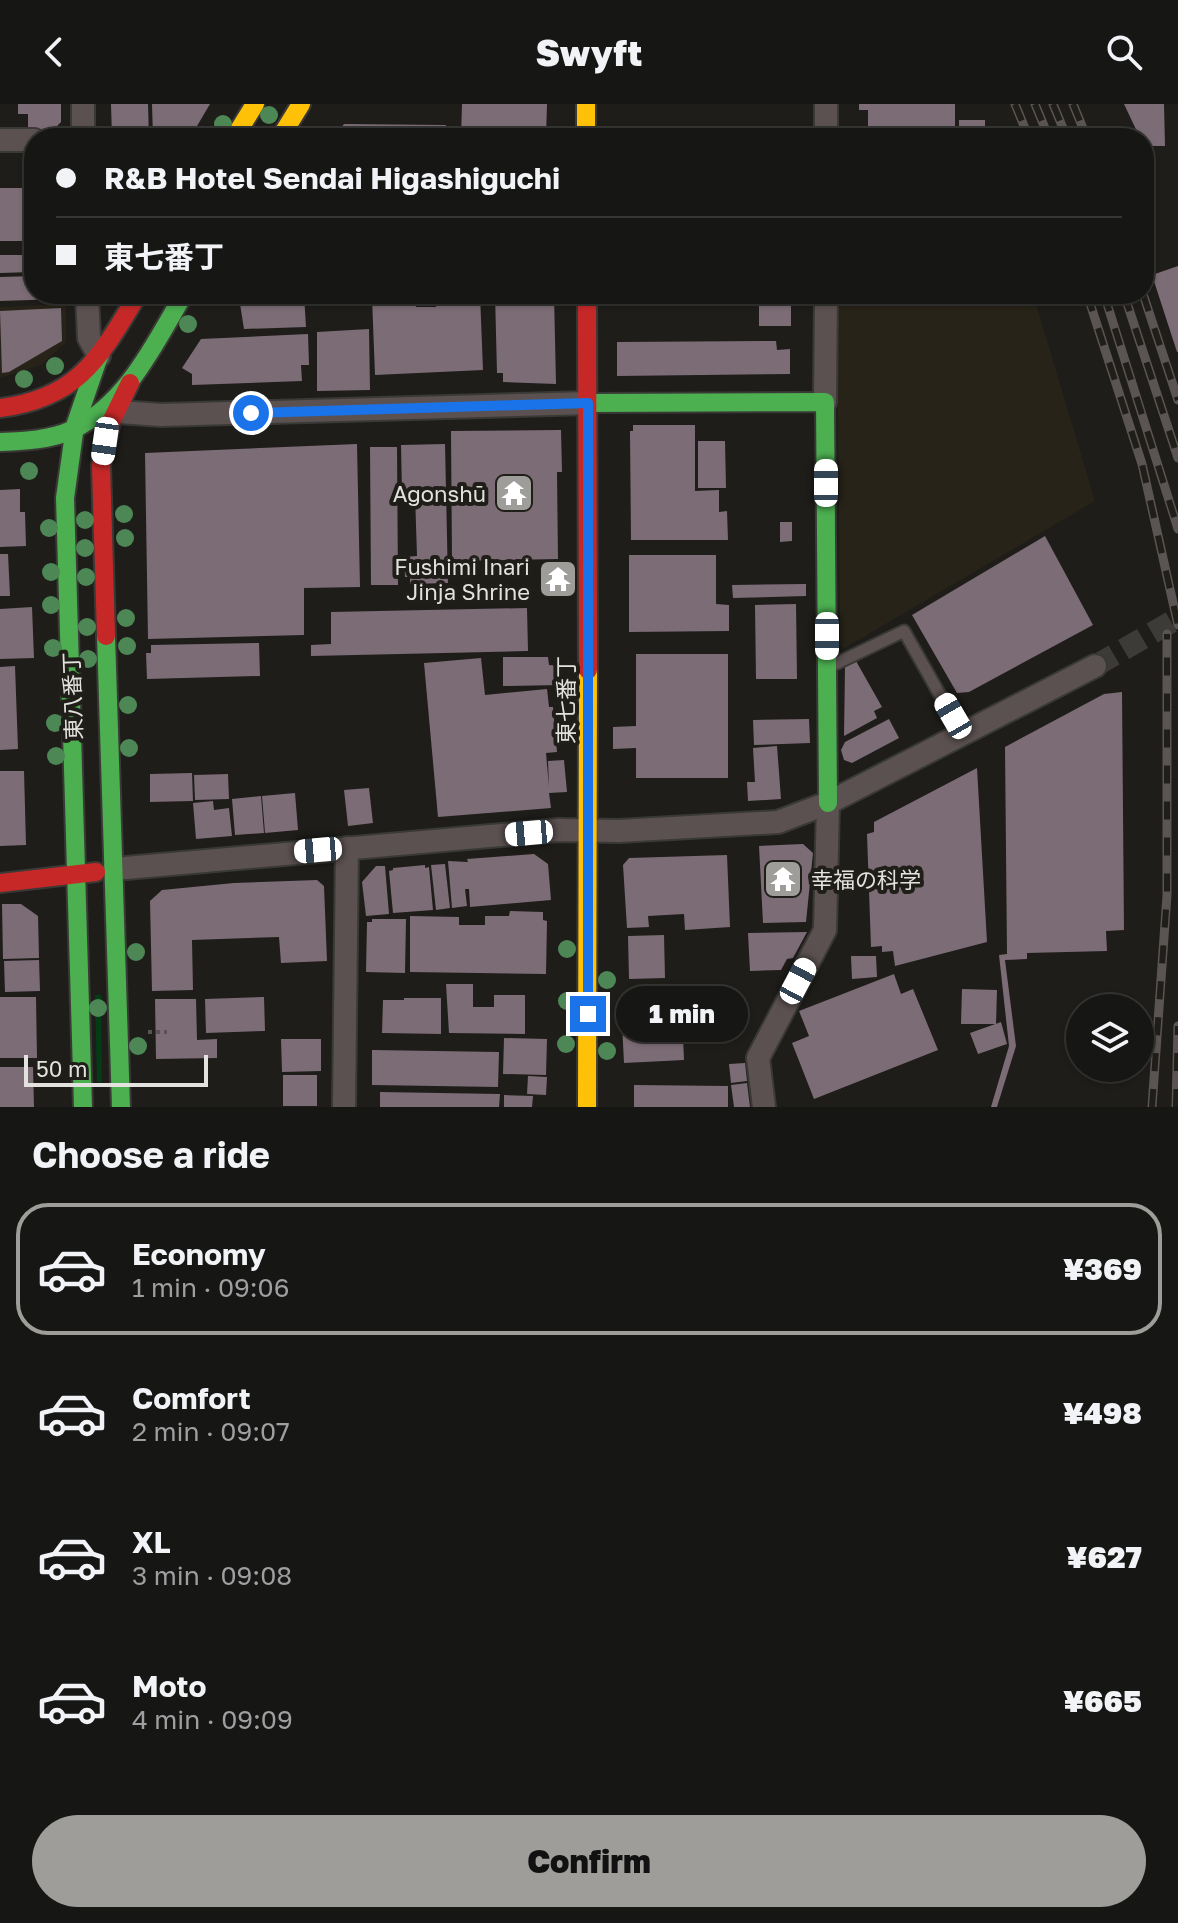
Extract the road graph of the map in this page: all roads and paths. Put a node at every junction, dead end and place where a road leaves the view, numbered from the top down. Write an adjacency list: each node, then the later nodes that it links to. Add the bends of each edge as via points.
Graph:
1 (83, 104): 6 (street)
2 (255, 104): 7 (street)
3 (301, 104): 8 (street)
4 (586, 104): 9 (street)
5 (826, 104): 10 (street)
6 (83, 128)
7 (240, 128)
8 (286, 128)
9 (586, 128)
10 (826, 128)
11 (0, 140): 12 (street)
12 (24, 140)
13 (87, 304): 18 (street, via 89,338)
14 (132, 304): 18 (street)
15 (178, 304): 23 (street, 東八番丁, via 130,383)
16 (587, 304): 20 (street, 東七番丁)
17 (826, 304): 19 (street)
18 (99, 356): 21 (street, via 64,389); 23 (street, 東八番丁)
19 (825, 402): 20 (street); 30 (street)
20 (588, 403): 23 (street); 33 (street, 東七番丁)
21 (24, 407): 22 (street); 23 (street); 23 (street, via 51,416)
22 (0, 408)
23 (91, 416): 24 (street, via 24,441); 26 (street, via 93,450); 26 (street, 東八番丁, via 105,441); 28 (street, 東八番丁, via 67,464)
24 (1, 442): 25 (street)
25 (31, 455)
26 (101, 465): 35 (street, 東八番丁)
27 (48, 473): 28 (street)
28 (65, 498): 36 (street, 東八番丁)
29 (1095, 666): 31 (street)
30 (827, 668): 31 (lane, via 904,631); 32 (street)
31 (962, 734): 32 (street)
32 (828, 803): 33 (street, via 778,822); 44 (street, via 825,930 758,1058)
33 (589, 831): 34 (street); 43 (street, 東七番丁)
34 (347, 848): 35 (street); 42 (street)
35 (114, 869): 36 (street); 41 (street, 東八番丁)
36 (77, 874): 37 (street); 40 (street, 東八番丁)
37 (0, 883)
38 (148, 1032): 39 (path)
39 (167, 1032)
40 (83, 1107)
41 (121, 1107)
42 (344, 1107)
43 (587, 1107)
44 (764, 1107)

